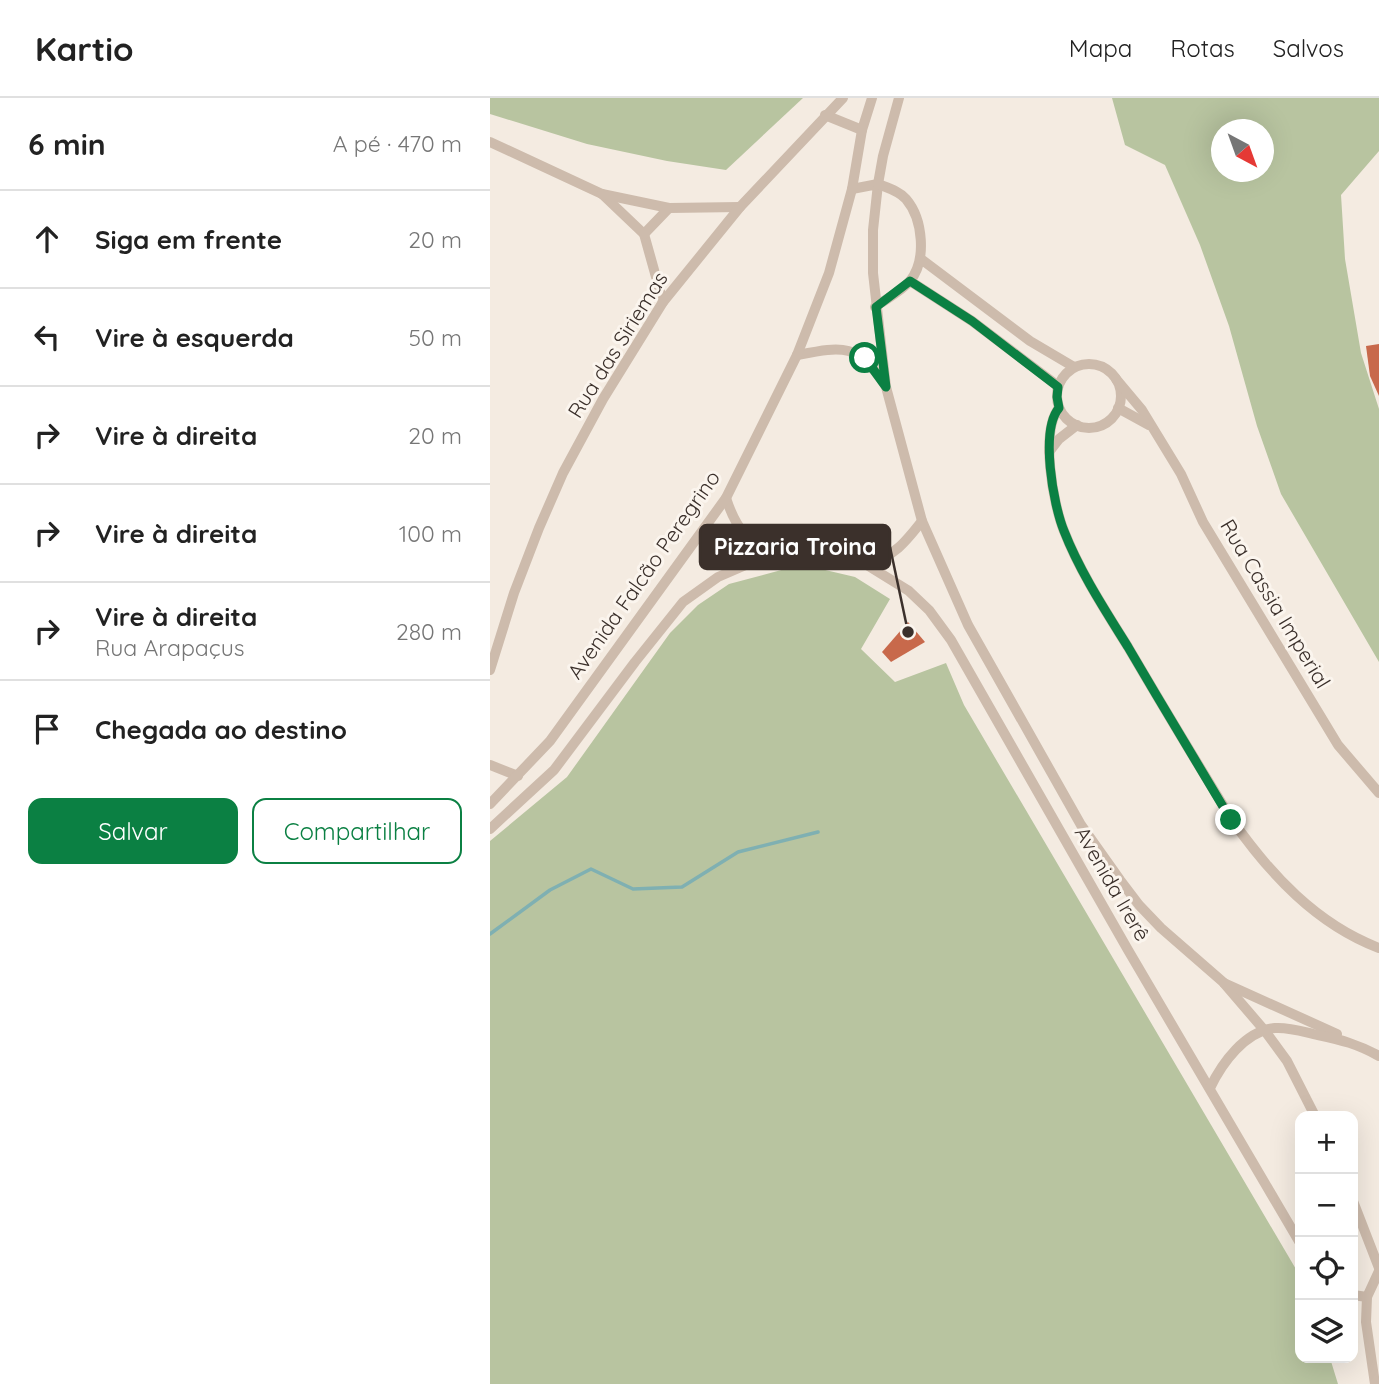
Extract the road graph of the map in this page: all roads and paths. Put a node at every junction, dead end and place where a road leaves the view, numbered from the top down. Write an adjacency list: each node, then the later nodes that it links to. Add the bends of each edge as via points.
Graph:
1 (843, 98): 4 (street, Rua das Siriemas)
2 (872, 98): 5 (street, Avenida Falcão Peregrino)
3 (899, 98): 7 (street)
4 (825, 114): 5 (street); 10 (street, Rua das Siriemas)
5 (862, 130): 8 (street, Avenida Falcão Peregrino)
6 (490, 142): 9 (street)
7 (878, 184): 8 (street); 13 (street, via 907,200 919,230); 16 (street, via 873,230)
8 (852, 189): 19 (street, Avenida Falcão Peregrino, via 829,272)
9 (603, 194): 11 (street); 12 (street)
10 (740, 207): 11 (street); 15 (street, Rua das Siriemas)
11 (669, 208): 12 (street)
12 (644, 234): 15 (street)
13 (921, 259): 14 (street); 17 (street)
14 (910, 281): 16 (street); 18 (street)
15 (663, 302): 33 (street, Rua das Siriemas, via 603,398 564,472)
16 (876, 307): 22 (street)
17 (1023, 336): 18 (street); 20 (street)
18 (1011, 351): 23 (street)
19 (797, 355): 22 (street, via 830,348 851,351 872,365); 29 (street, Avenida Falcão Peregrino)
20 (1074, 368): 21 (street, via 1102,366); 23 (street)
21 (1116, 379): 25 (street); 27 (street, Rua Cassia Imperial, via 1135,398)
22 (886, 387): 30 (street)
23 (1058, 387): 24 (street)
24 (1059, 408): 26 (street); 28 (street, via 1052,418)
25 (1118, 408): 26 (street, via 1096,426); 27 (street)
26 (1077, 425): 28 (street)
27 (1152, 426): 37 (street, Rua Cassia Imperial, via 1203,522 1338,745)
28 (1049, 452): 40 (street, via 1063,531 1231,820 1299,898 1349,934)
29 (726, 498): 31 (street, via 750,541 765,550); 36 (street, Avenida Falcão Peregrino, via 550,741)
30 (922, 521): 32 (street, via 896,552); 41 (street, Avenida Irerê, via 968,625 1081,825 1139,905)
31 (788, 554): 32 (street, Avenida Falcão Peregrino, via 830,555); 39 (street, Avenida Falcão Peregrino, via 719,577 683,602 555,770)
32 (867, 565): 45 (street, Avenida Irerê, via 909,591 951,640)
33 (494, 647): 34 (street, Rua das Siriemas)
34 (490, 670)
35 (490, 765): 36 (street)
36 (518, 776): 38 (street, Avenida Falcão Peregrino)
37 (1379, 793)
38 (490, 804)
39 (490, 829)
40 (1379, 948)
41 (1223, 982): 42 (street); 43 (street)
42 (1265, 1031): 43 (street, via 1291,1029); 45 (street, via 1233,1053); 46 (street, via 1287,1061)
43 (1352, 1042): 44 (street)
44 (1379, 1056)
45 (1210, 1088): 48 (street, Avenida Irerê)
46 (1312, 1111)
47 (1358, 1214): 49 (street)
48 (1296, 1237)
49 (1379, 1270): 52 (street)
50 (1379, 1291): 52 (street)
51 (1358, 1296): 52 (street)
52 (1367, 1297): 53 (street)
53 (1375, 1384)

